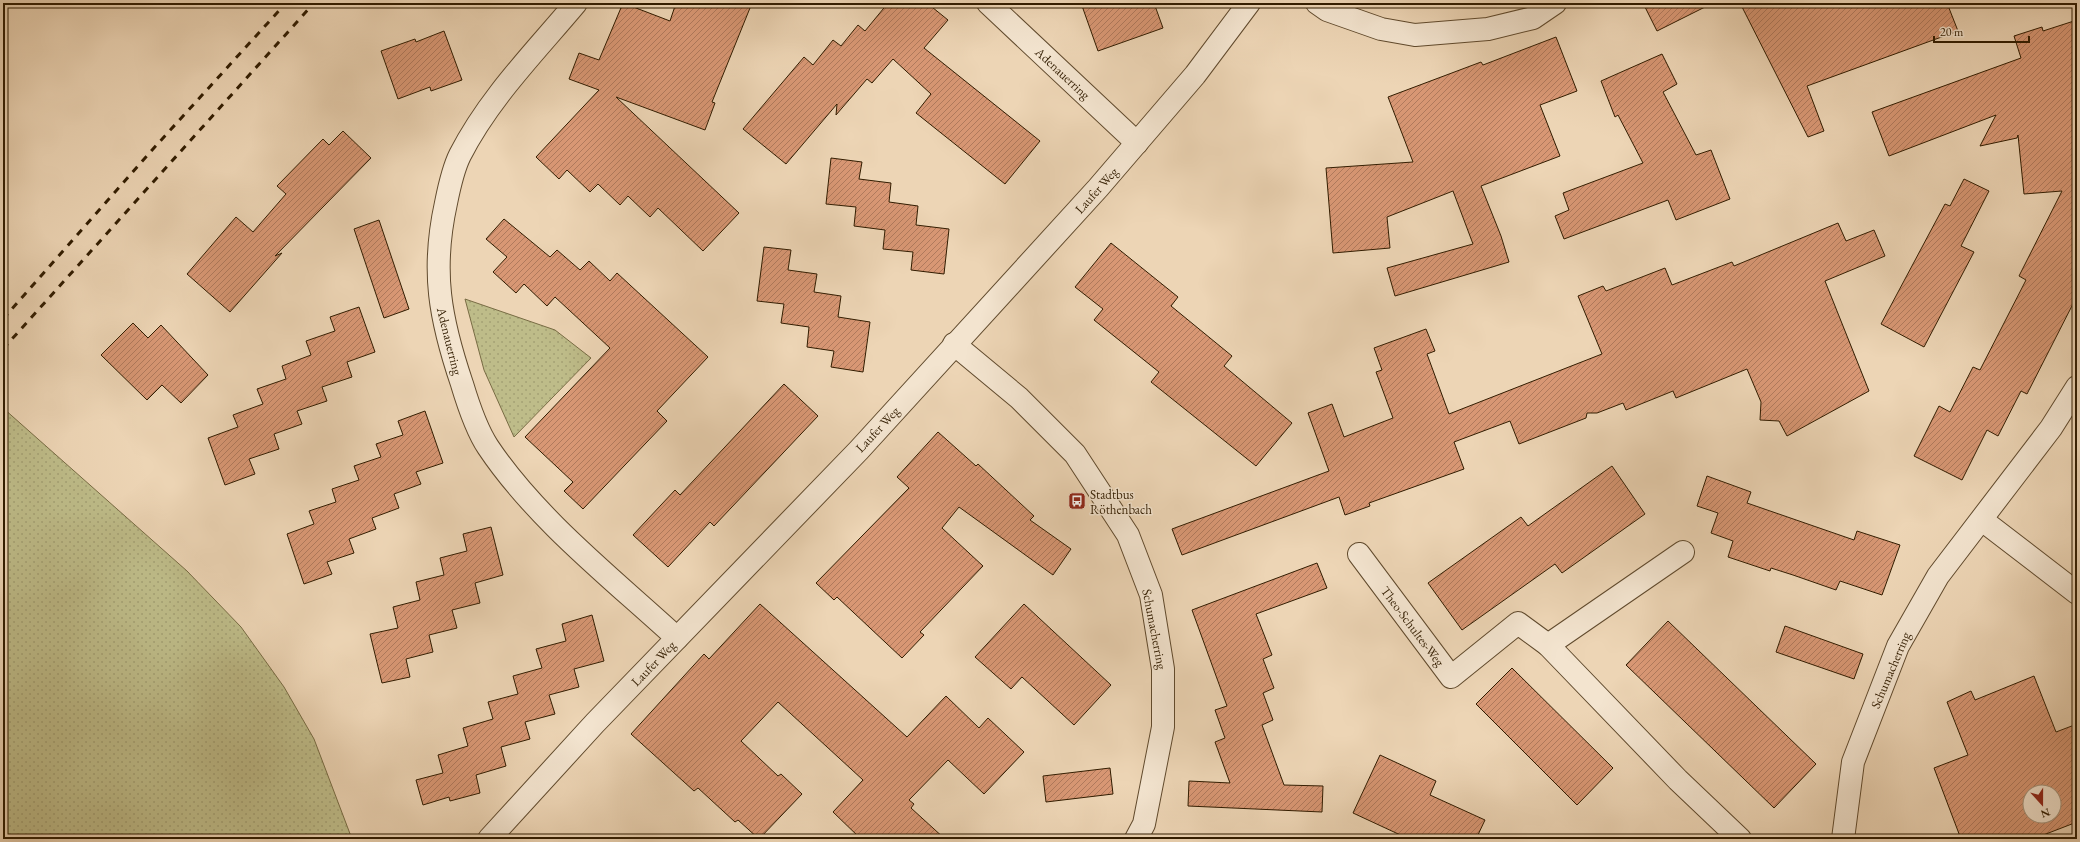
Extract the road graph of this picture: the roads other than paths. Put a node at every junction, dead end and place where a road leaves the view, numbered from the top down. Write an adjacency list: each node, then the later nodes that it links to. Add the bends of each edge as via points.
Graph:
1 (576, 3): 13 (street, Adenauerring, via 490,104 459,157 440,228 438,292 453,356 468,403 488,446 531,501 566,537)
2 (988, 3): 6 (street, Adenauerring)
3 (1248, 3): 6 (street, Laufer Weg, via 1194,75)
4 (1317, 3): 5 (street, via 1327,10 1381,29 1415,35 1488,29 1533,18)
5 (1555, 3)
6 (1138, 143): 7 (street, Laufer Weg)
7 (954, 344): 13 (street, Laufer Weg, via 858,450); 16 (street, Schumacherring, via 1019,398 1075,454 1128,535 1151,595 1163,669 1163,728 1144,824)
8 (2077, 387): 9 (street, Schumacherring, via 2051,428)
9 (1982, 520): 12 (street); 18 (street, Schumacherring, via 1938,576 1898,646 1853,762)
10 (1683, 552): 14 (street)
11 (1359, 554): 14 (street, Theo-Schultes-Weg, via 1451,677 1518,623)
12 (2077, 593)
13 (677, 638): 15 (street, Laufer Weg)
14 (1548, 645): 17 (street, Theo-Schultes-Weg, via 1678,780)
15 (488, 839)
16 (1136, 839)
17 (1740, 839)
18 (1843, 839)

